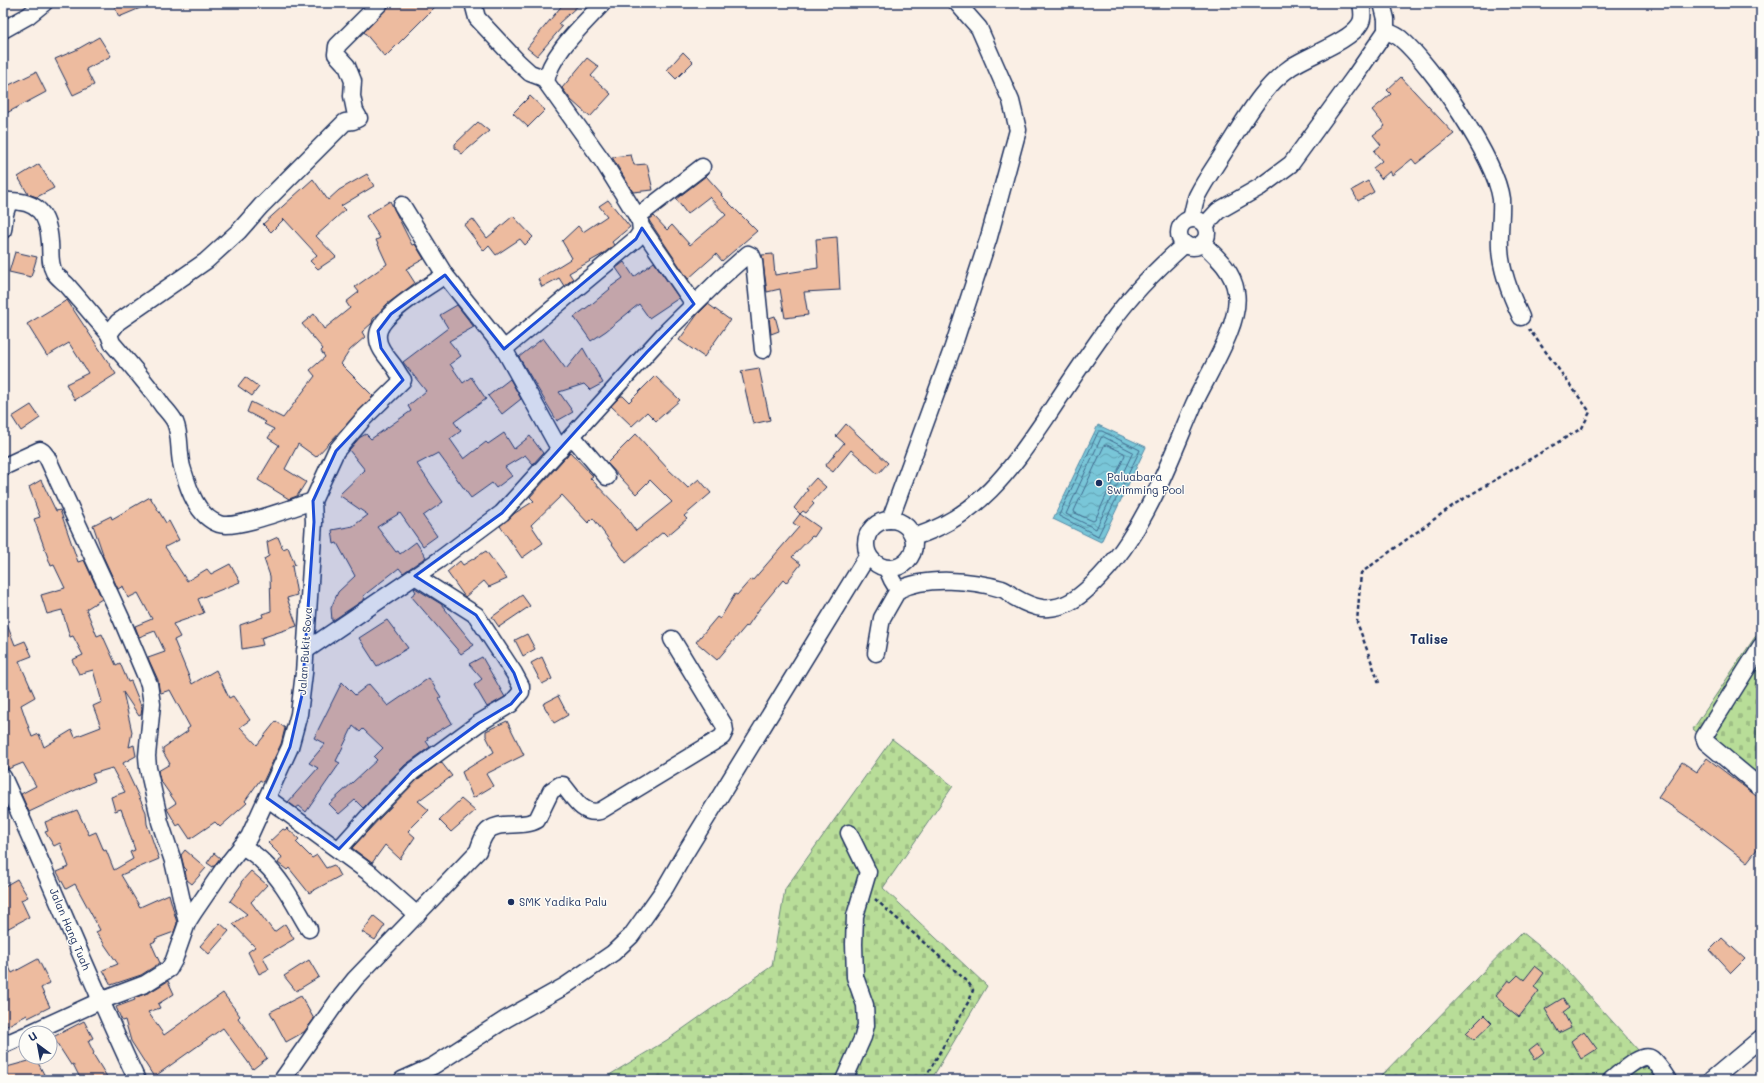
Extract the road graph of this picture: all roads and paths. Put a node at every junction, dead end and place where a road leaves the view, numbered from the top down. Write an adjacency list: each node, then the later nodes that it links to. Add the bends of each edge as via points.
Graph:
1 (44, 3): 10 (street, via 28,16)
2 (380, 3): 24 (street, via 337,46 336,54 347,66 353,81 352,96 359,118 345,122 239,231 206,261 118,322)
3 (474, 3): 12 (street, via 476,18 530,74)
4 (603, 3): 12 (street, via 571,38 552,64)
5 (957, 3): 32 (street, via 979,28 1011,101 1018,130 989,237 954,347)
6 (1361, 3): 16 (street, via 1362,19 1354,30 1340,41 1291,67 1270,85 1258,100 1197,197)
7 (1382, 3): 11 (street)
8 (1750, 3): 9 (path)
9 (1761, 9)
10 (3, 30)
11 (1386, 31): 16 (street, via 1290,164 1260,187); 23 (street, via 1399,37 1421,59 1446,91 1496,179 1501,199 1500,249 1506,282)
12 (546, 79): 17 (street, via 552,93 604,163)
13 (702, 167): 17 (street)
14 (6, 200): 18 (street); 24 (street, via 23,201 39,209 44,216 50,241 54,274 66,284)
15 (402, 205): 21 (street)
16 (1198, 222): 19 (street, via 1207,237); 20 (street, via 1182,225 1180,232)
17 (640, 223): 22 (street); 25 (street, via 636,239)
18 (3, 230)
19 (1202, 243): 20 (street, via 1194,246); 37 (street, via 1231,274 1236,292 1236,310 1224,344 1147,512 1129,541 1106,570 1082,593 1064,605 1043,609 1016,598 1004,589 963,582 937,580 909,584)
20 (1185, 244): 33 (street, via 1150,276 1112,322 1012,467 995,486 968,509 932,531)
21 (445, 275): 25 (street); 31 (street, Jalan Bukit Sova, via 391,314 382,324 378,331 378,341 403,380 341,444)
22 (694, 304): 26 (street, via 742,257 750,254 754,261); 27 (street)
23 (1521, 317): 42 (path, via 1590,412 1582,428 1455,504 1361,573 1357,622)
24 (109, 334): 31 (street, via 112,343 157,397 174,422 188,489 210,519 219,524 233,524)
25 (504, 349): 28 (street)
26 (763, 350)
27 (572, 436): 28 (street); 30 (street)
28 (560, 450): 36 (street, via 502,514)
29 (3, 467): 51 (street, via 39,451 44,452 121,618 151,691 148,768)
30 (607, 477)
31 (313, 501): 40 (street, Jalan Bukit Sova, via 314,522)
32 (890, 520): 33 (street, via 903,523); 34 (street, via 877,524 868,534)
33 (914, 537): 35 (street, via 914,550 910,559 899,567)
34 (868, 555): 35 (street, via 874,562); 60 (street, via 665,888 631,936 613,953 565,986 506,1019 433,1066)
35 (887, 568): 37 (street)
36 (415, 576): 40 (street); 48 (street, via 476,615 514,672 521,692 511,704 479,723 412,772)
37 (898, 590): 41 (street, via 882,618)
38 (672, 639): 50 (street, via 724,725 722,737 600,812 587,811 563,785 555,786 537,820 528,824 490,829 478,851 457,870)
39 (1761, 646): 44 (street, via 1704,737 1706,742)
40 (305, 651): 45 (street, Jalan Bukit Sova, via 299,714 290,747)
41 (876, 653)
42 (1379, 683)
43 (3, 777): 53 (street, Jalan Hang Tuah)
44 (1761, 788)
45 (267, 798): 47 (street, Jalan Bukit Sova, via 249,837); 48 (street)
46 (849, 833): 49 (street, via 868,872)
47 (242, 846): 51 (street, Jalan Bukit Sova); 52 (street, via 264,862 277,877)
48 (339, 849): 50 (street)
49 (863, 888): 61 (street, via 855,916 854,944 855,977 865,1005 866,1025); 62 (path, via 972,988 973,992 964,1012)
50 (417, 915): 59 (street, via 339,999)
51 (187, 923): 53 (street, Jalan Bukit Sova, via 169,969 145,984)
52 (309, 929)
53 (100, 1001): 54 (street, Jalan Bukit Sova); 58 (street, Jalan Hang Tuah)
54 (48, 1025)
55 (18, 1038): 57 (street)
56 (1761, 1038): 65 (street)
57 (3, 1045)
58 (137, 1080)
59 (282, 1080)
60 (402, 1080)
61 (844, 1080)
62 (924, 1080)
63 (1611, 1080): 64 (street, via 1637,1060 1647,1057 1652,1059)
64 (1668, 1080)
65 (1711, 1080)

